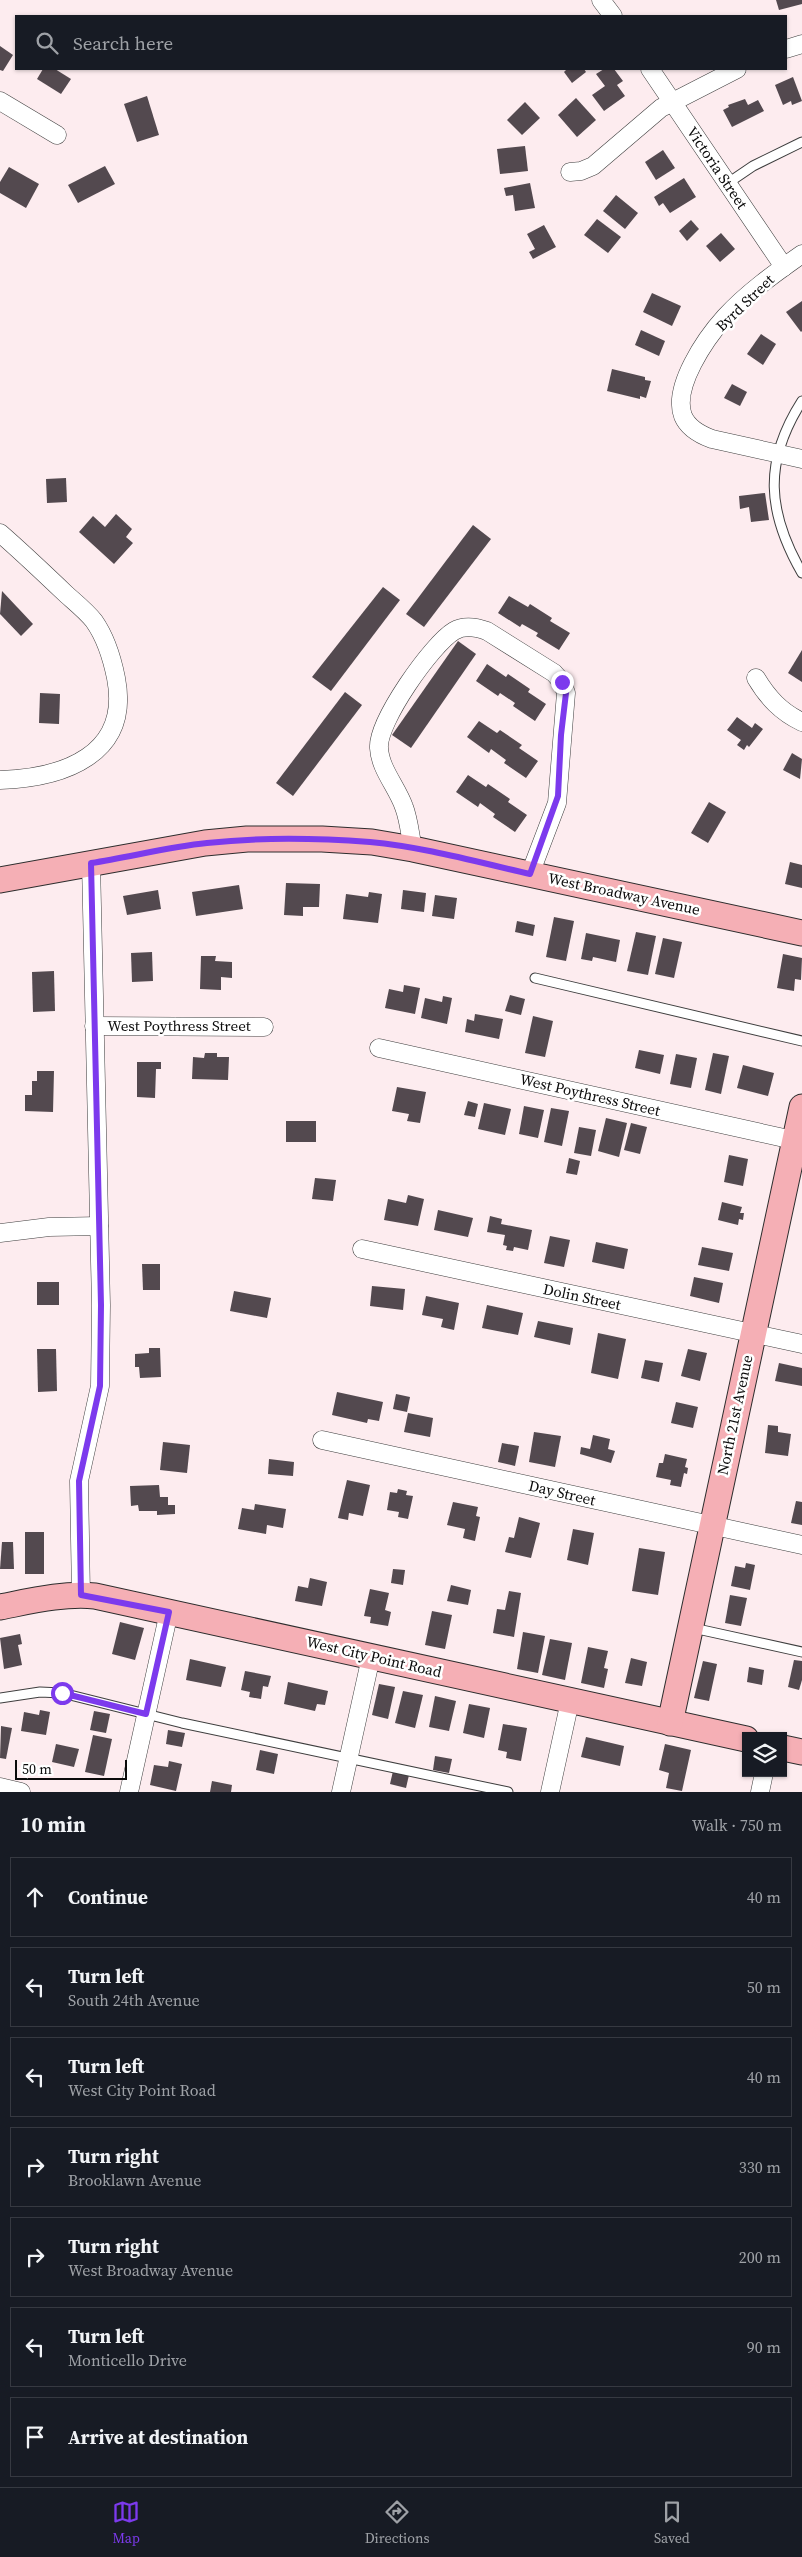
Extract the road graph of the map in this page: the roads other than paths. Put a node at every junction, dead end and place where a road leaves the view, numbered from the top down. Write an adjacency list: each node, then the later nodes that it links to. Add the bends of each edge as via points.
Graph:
1 (601, 0): 2 (street)
2 (611, 15)
3 (802, 44): 4 (street)
4 (787, 49)
5 (651, 70): 8 (street, Victoria Street)
6 (735, 70): 8 (street)
7 (0, 101): 9 (street)
8 (673, 102): 11 (street, via 634,129 593,166); 12 (street, Victoria Street)
9 (57, 135)
10 (802, 142): 12 (lane)
11 (570, 172)
12 (728, 183): 14 (street, Victoria Street)
13 (802, 254): 14 (street, Byrd Street)
14 (784, 267): 16 (street, Byrd Street, via 725,318 707,341 684,386 681,399 683,416 691,426 712,439)
15 (802, 401): 16 (lane, via 790,419)
16 (776, 454): 17 (street); 19 (lane, via 774,480 778,514 787,545)
17 (802, 459)
18 (0, 533): 22 (street, via 94,620 113,661 118,702 117,714 107,738 84,761 51,775)
19 (802, 573)
20 (756, 678): 21 (street, via 776,705)
21 (802, 722)
22 (0, 780)
23 (413, 849): 24 (street, West Broadway Avenue, via 322,839 247,840 205,843); 25 (street, West Broadway Avenue); 25 (street, via 405,808 381,762 380,734 398,696 446,636 463,627 476,627 554,673 566,693 557,803)
24 (91, 863): 26 (street, West Broadway Avenue); 29 (street)
25 (530, 874): 27 (street, West Broadway Avenue)
26 (0, 880)
27 (802, 933)
28 (535, 978): 31 (lane)
29 (94, 1026): 30 (street, West Poythress Street); 35 (street)
30 (264, 1026)
31 (802, 1040)
32 (379, 1048): 34 (street, West Poythress Street)
33 (802, 1107): 34 (street, North 21st Avenue)
34 (798, 1141): 38 (street, North 21st Avenue)
35 (99, 1226): 36 (street, via 48,1227); 43 (street, via 100,1386 79,1481)
36 (0, 1233)
37 (362, 1249): 38 (street, Dolin Street)
38 (752, 1334): 39 (street, Dolin Street); 41 (street, North 21st Avenue)
39 (802, 1344)
40 (322, 1440): 41 (street, Day Street)
41 (711, 1526): 42 (street, Day Street); 46 (street, North 21st Avenue)
42 (802, 1545)
43 (81, 1595): 44 (street, West City Point Road); 45 (street, West City Point Road)
44 (0, 1606)
45 (169, 1612): 48 (street, West City Point Road); 51 (street)
46 (690, 1627): 47 (lane); 52 (street, North 21st Avenue)
47 (802, 1652)
48 (371, 1656): 50 (street, West City Point Road); 56 (street)
49 (0, 1698): 51 (lane, via 40,1692 62,1693)
50 (570, 1701): 52 (street, West City Point Road); 63 (street)
51 (146, 1714): 56 (lane); 60 (street)
52 (670, 1723): 53 (street, West City Point Road)
53 (742, 1739)
54 (787, 1749): 55 (street)
55 (802, 1752)
56 (348, 1759): 61 (street); 62 (lane)
57 (763, 1777): 64 (street)
58 (0, 1787): 59 (street)
59 (21, 1792)
60 (129, 1792)
61 (341, 1792)
62 (508, 1792)
63 (550, 1792)
64 (760, 1792)

